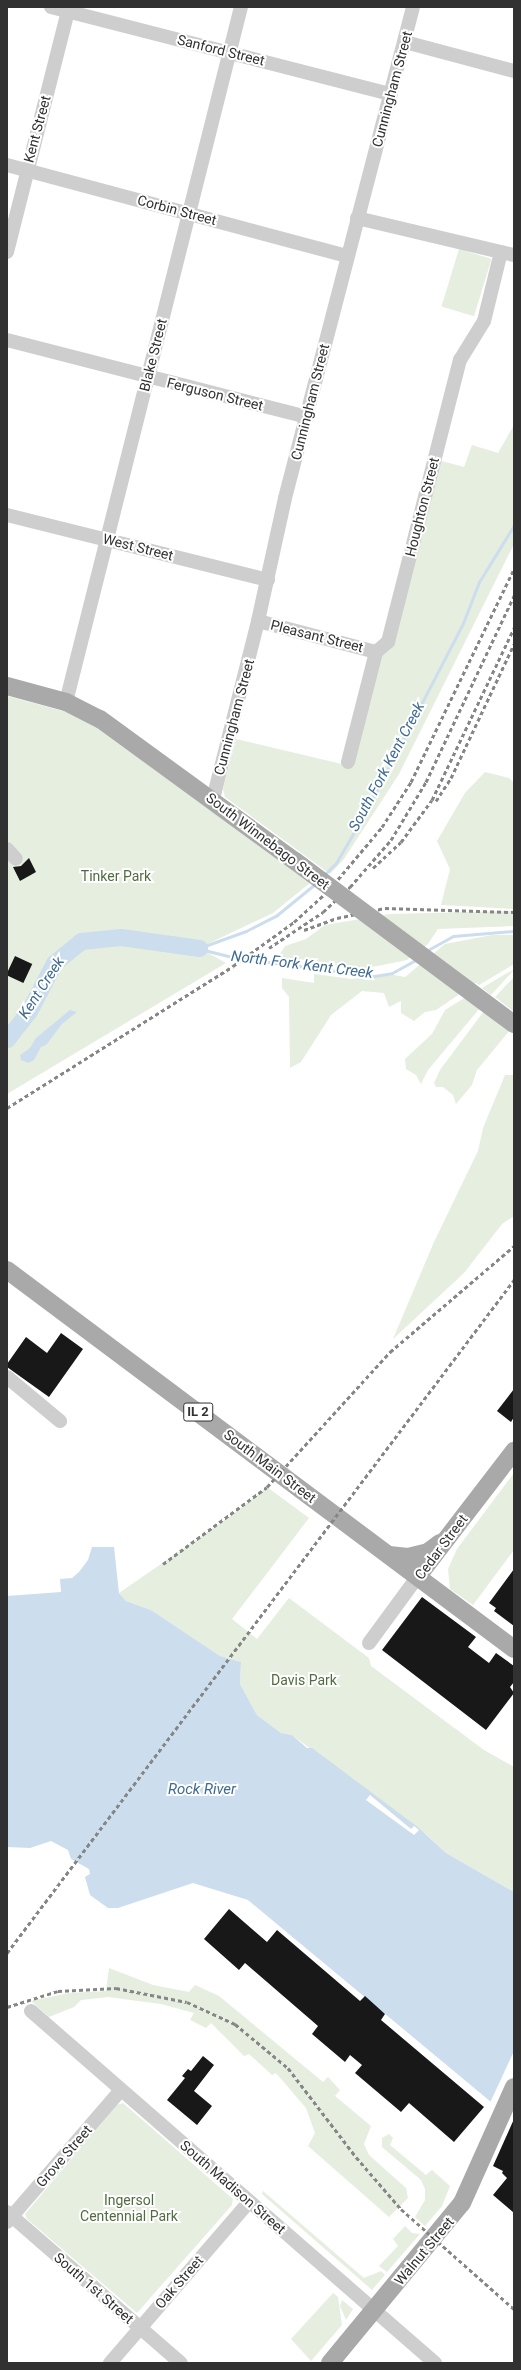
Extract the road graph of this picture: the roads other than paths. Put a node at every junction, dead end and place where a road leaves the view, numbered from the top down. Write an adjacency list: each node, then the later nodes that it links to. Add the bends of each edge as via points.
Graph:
1 (51, 7): 4 (street, Sanford Street)
2 (241, 7): 6 (street, Blake Street)
3 (413, 7): 5 (street, Cunningham Street)
4 (68, 9): 6 (street, Sanford Street); 10 (street, Kent Street)
5 (405, 42): 7 (street); 8 (street, Cunningham Street)
6 (229, 52): 8 (street, Sanford Street); 11 (street, Blake Street)
7 (514, 71)
8 (391, 94): 12 (street, Cunningham Street)
9 (7, 166): 10 (street, Corbin Street)
10 (27, 170): 11 (street, Corbin Street); 13 (street, Kent Street)
11 (188, 213): 15 (street, Corbin Street); 17 (street, Blake Street)
12 (358, 218): 14 (street); 15 (street, Cunningham Street)
13 (7, 252)
14 (508, 254): 23 (street, Houghton Street, via 484,321 460,360 388,642)
15 (347, 256): 18 (street, Cunningham Street)
16 (7, 340): 17 (street, Ferguson Street)
17 (148, 377): 18 (street, Ferguson Street); 20 (street, Blake Street)
18 (307, 418): 21 (street, Cunningham Street)
19 (7, 515): 20 (street, West Street)
20 (107, 538): 21 (street, West Street); 25 (street, Blake Street)
21 (268, 580): 22 (street, Cunningham Street)
22 (258, 621): 23 (street, Pleasant Street); 27 (street, Cunningham Street)
23 (376, 652): 26 (street, Houghton Street)
24 (7, 686): 25 (main road, South Winnebago Street)
25 (66, 702): 27 (main road, South Winnebago Street, via 100,719)
26 (348, 762)
27 (213, 799): 28 (main road, South Winnebago Street, bridge)
28 (514, 1024)
29 (7, 1270): 34 (main road, South Main Street / IL 2)
30 (7, 1377): 31 (street)
31 (60, 1420)
32 (514, 1451): 33 (main road, Cedar Street / IL 2)
33 (447, 1538): 34 (main road, IL 2, via 408,1558); 35 (main road, Cedar Street)
34 (389, 1554): 35 (main road, South Main Street / IL 2)
35 (418, 1576): 36 (street, Cedar Street); 37 (main road, South Main Street / IL 2)
36 (369, 1643)
37 (514, 1648)
38 (31, 2011): 40 (street, South Madison Street)
39 (514, 2087): 43 (main road, Walnut Street, via 462,2203)
40 (120, 2090): 41 (street, South Madison Street); 42 (street, Grove Street)
41 (249, 2202): 43 (street, South Madison Street); 44 (street, Oak Street)
42 (8, 2217): 44 (street, South 1st Street)
43 (375, 2311): 47 (main road, Walnut Street); 48 (street, South Madison Street)
44 (140, 2327): 45 (street, Oak Street); 46 (street, South 1st Street)
45 (110, 2363)
46 (181, 2363)
47 (330, 2363)
48 (435, 2363)

